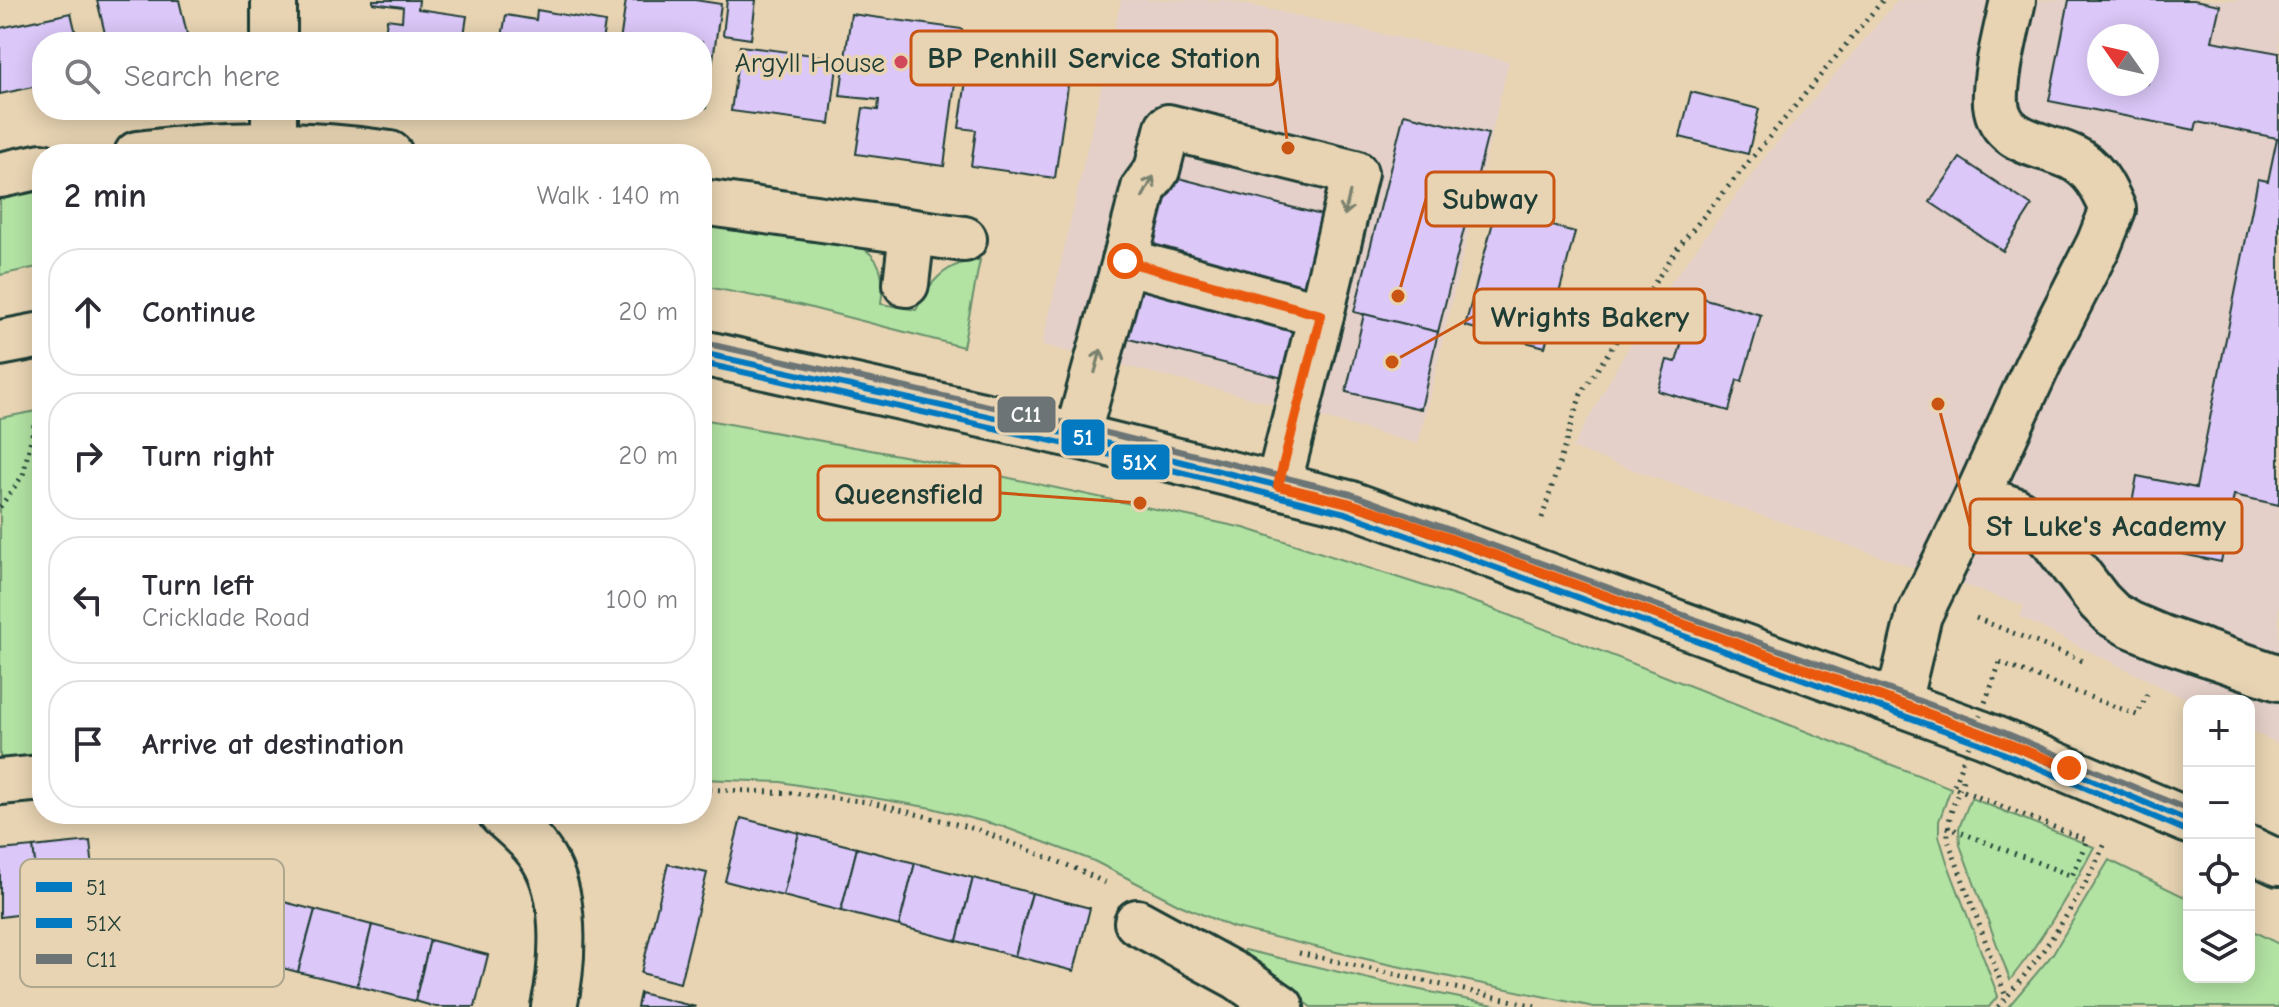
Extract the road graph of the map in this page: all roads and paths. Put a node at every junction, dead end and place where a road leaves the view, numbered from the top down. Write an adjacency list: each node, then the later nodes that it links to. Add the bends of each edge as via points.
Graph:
1 (274, 0): 4 (main road)
2 (1883, 0): 24 (path, via 1679,246 1581,394)
3 (2013, 0): 22 (main road, via 1996,89 2004,127 2073,158 2100,180 2113,209)
4 (274, 32)
5 (274, 136): 6 (main road); 7 (main road)
6 (223, 144)
7 (326, 144)
8 (32, 168): 9 (main road)
9 (0, 175)
10 (712, 203): 11 (main road)
11 (912, 232): 12 (main road); 14 (main road)
12 (964, 239)
13 (1125, 261): 15 (main road); 15 (main road, one-way to 15, via 1144,188 1157,170 1168,127 1355,173); 20 (main road, one-way to 13)
14 (906, 284)
15 (1321, 315): 21 (main road)
16 (32, 337): 17 (main road)
17 (0, 343)
18 (712, 355): 20 (main road)
19 (32, 435): 23 (path, via 23,475)
20 (1077, 436): 21 (main road)
21 (1278, 486): 24 (main road, via 1348,503)
22 (1977, 497): 25 (main road, via 2037,524 2112,614 2162,638); 27 (main road, via 1919,615)
23 (0, 507)
24 (1527, 567): 27 (main road)
25 (2279, 678)
26 (2150, 688): 35 (path, bridge, via 2137,715 2000,663 1953,787 2087,840 2072,876)
27 (1898, 703): 28 (main road)
28 (1983, 734): 32 (main road); 35 (path)
29 (32, 779): 30 (main road)
30 (0, 782)
31 (712, 789): 38 (path, via 868,802 976,829 1121,890)
32 (2127, 793): 33 (main road); 40 (path, via 2075,903)
33 (2183, 818)
34 (512, 824): 41 (main road, via 547,865 557,891 561,921)
35 (1947, 827): 40 (path)
36 (2255, 852): 37 (main road)
37 (2279, 863)
38 (1137, 922): 42 (main road)
39 (1294, 952): 43 (path)
40 (2006, 997): 44 (path)
41 (554, 1007)
42 (1281, 1007)
43 (1540, 1007)
44 (1998, 1007)

